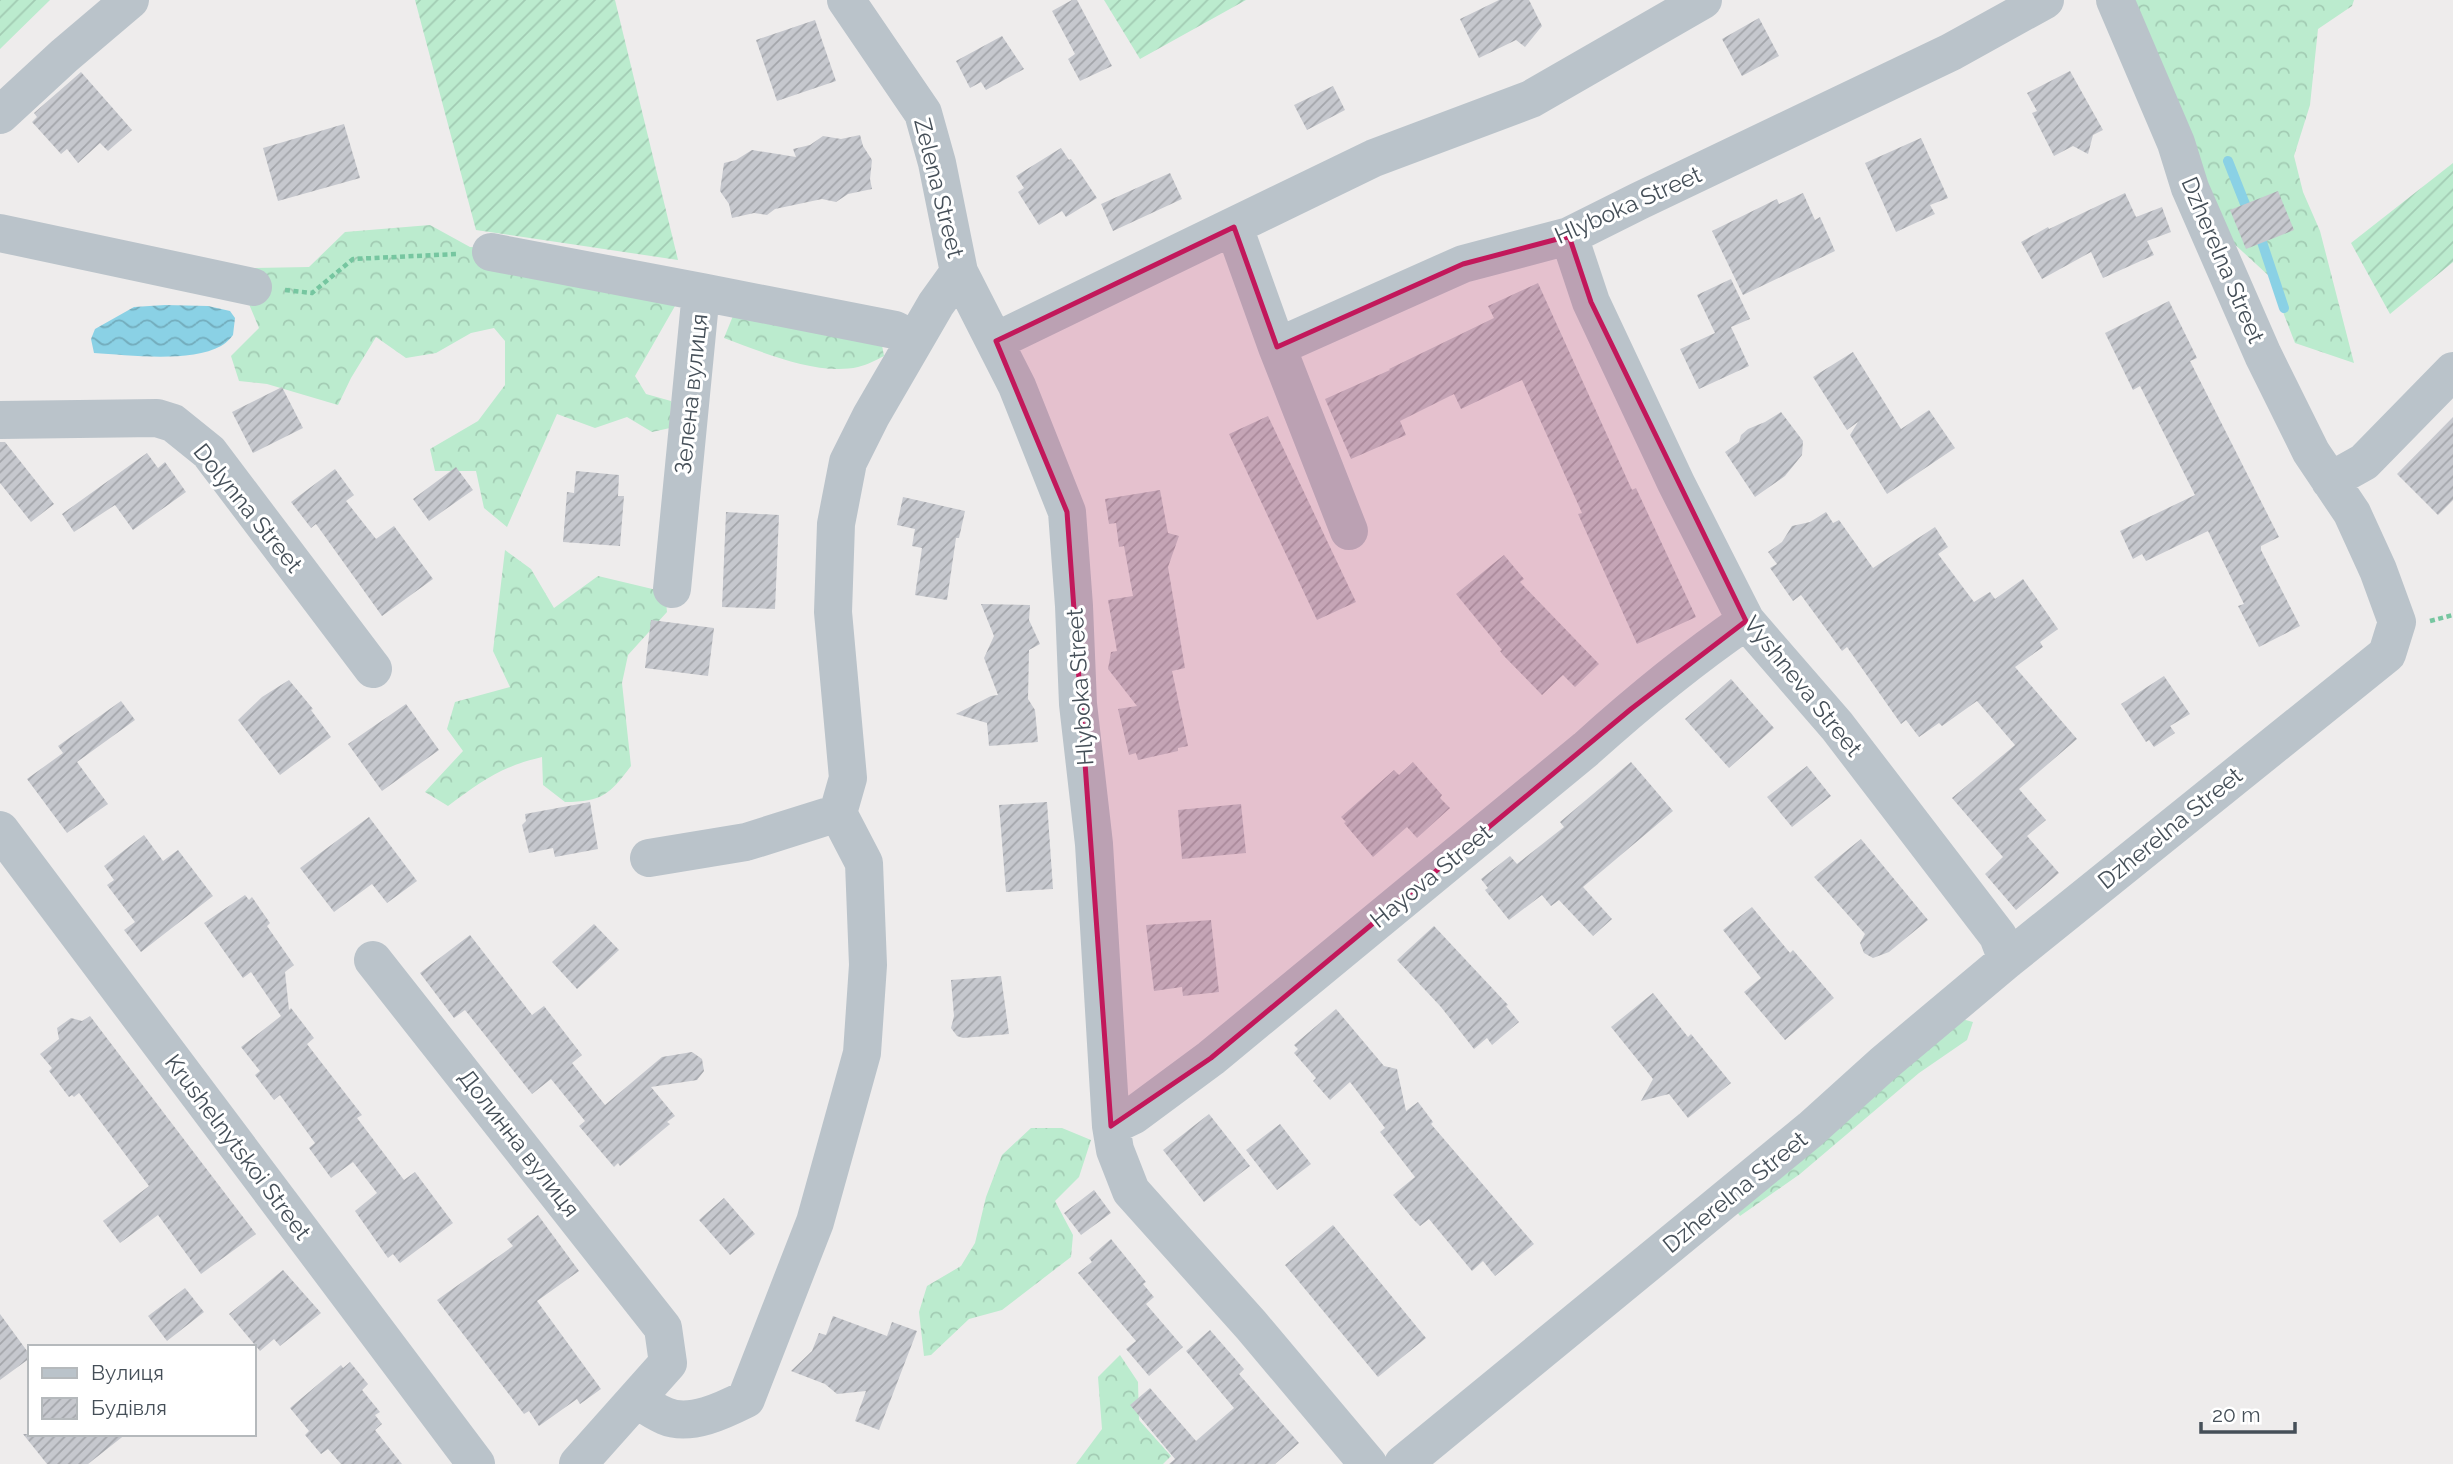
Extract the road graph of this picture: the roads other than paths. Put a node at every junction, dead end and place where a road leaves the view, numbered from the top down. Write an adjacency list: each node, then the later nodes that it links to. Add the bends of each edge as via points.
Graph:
1 (130, 0): 6 (street)
2 (846, 0): 11 (street, Zelena Street, via 923,113)
3 (1703, 0): 7 (street, via 1531,99 1374,158)
4 (2045, 0): 9 (street, Hlyboka Street, via 1951,52)
5 (2115, 0): 19 (street, Dzherelna Street, via 2263,355)
6 (0, 115)
7 (1234, 227): 15 (street); 16 (street)
8 (0, 233): 12 (street)
9 (1569, 236): 16 (street, Hlyboka Street, via 1463,264); 22 (street, Vyshneva Street, via 1591,302)
10 (491, 252): 13 (street)
11 (959, 272): 14 (street); 15 (street, Hlyboka Street)
12 (253, 287)
13 (701, 292): 14 (street, Зелена вулиця, via 895,330); 21 (street, Зелена вулиця)
14 (915, 340): 24 (street, via 848,462 836,524 833,612 848,778)
15 (996, 341): 29 (street, Hlyboka Street, via 1067,512)
16 (1278, 347): 20 (street)
17 (2453, 371): 19 (street, via 2364,462)
18 (0, 419): 23 (street, Dolynna Street, via 157,418 173,422 209,452)
19 (2330, 481): 28 (street, Dzherelna Street, via 2352,513 2397,622 2386,654)
20 (1349, 531)
21 (672, 589)
22 (1746, 621): 28 (street, Vyshneva Street, via 1837,726 1998,936); 29 (street, Hayova Street, via 1630,709 1211,1058 1134,1115)
23 (373, 669)
24 (838, 813): 26 (street, via 746,842); 30 (street, via 864,863 869,965 862,1054 815,1222 746,1399 691,1420 668,1418)
25 (0, 830): 31 (street, Krushelnytskoi Street)
26 (649, 858)
27 (373, 960): 30 (street, Долинна вулиця, via 663,1328 668,1363)
28 (2007, 960): 34 (street, Dzherelna Street, via 1811,1129)
29 (1111, 1126): 33 (street, Hlyboka Street, via 1131,1191)
30 (636, 1399): 32 (street)
31 (476, 1464)
32 (578, 1464)
33 (1368, 1464)
34 (1403, 1464)

